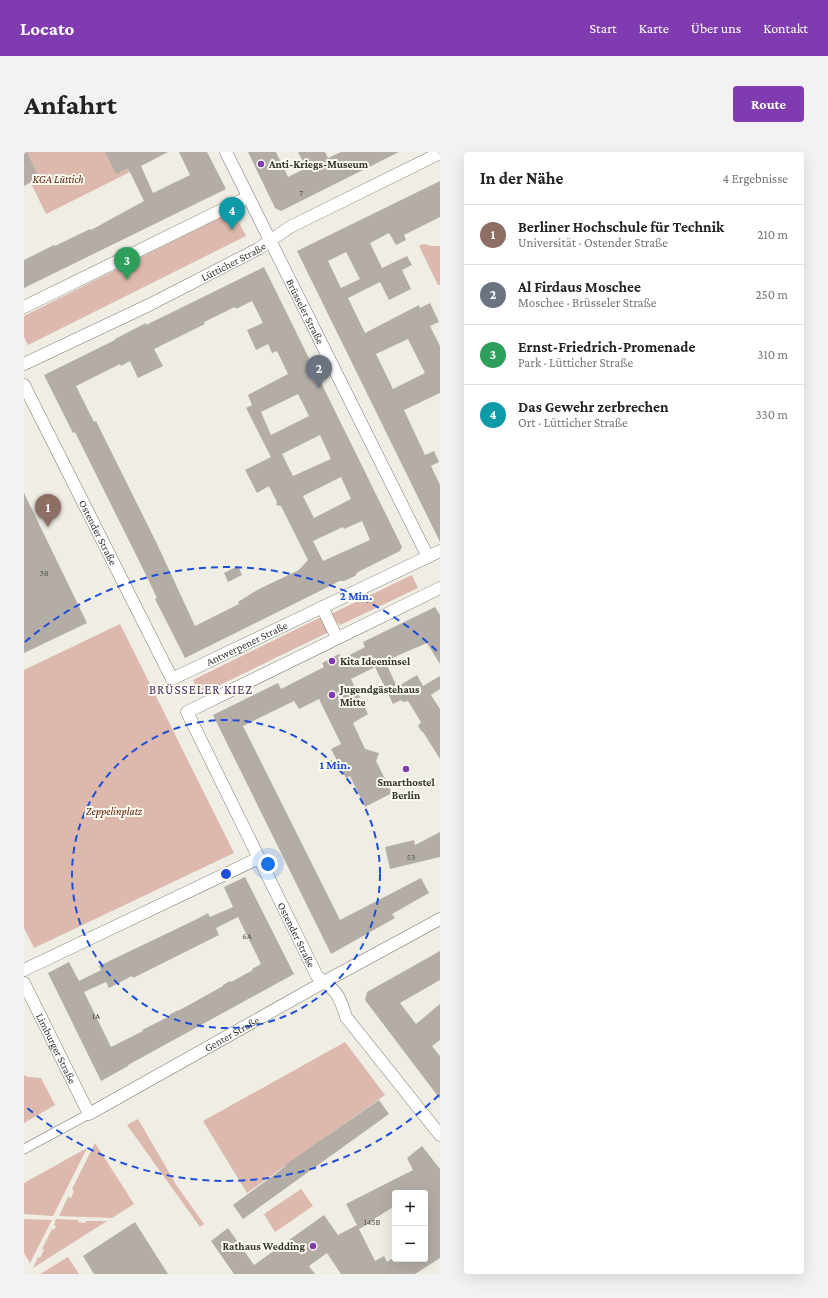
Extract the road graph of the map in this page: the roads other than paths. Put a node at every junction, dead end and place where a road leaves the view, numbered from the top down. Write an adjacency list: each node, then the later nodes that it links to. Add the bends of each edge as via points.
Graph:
1 (226, 152): 3 (street, Brüsseler Straße)
2 (440, 153): 4 (street, Lütticher Straße, via 290,227)
3 (248, 197): 4 (street, Brüsseler Straße); 5 (street)
4 (270, 240): 6 (street, Lütticher Straße, via 149,305); 9 (street, Brüsseler Straße)
5 (24, 307)
6 (24, 364)
7 (24, 385): 13 (street, Ostender Straße)
8 (440, 551): 9 (street, Antwerpener Straße)
9 (428, 557): 11 (street, Antwerpener Straße)
10 (440, 588): 12 (street)
11 (322, 608): 12 (street); 13 (street, Antwerpener Straße)
12 (336, 638): 14 (street, Ostender Straße, via 187,712)
13 (172, 679)
14 (259, 858): 16 (street); 17 (street, Ostender Straße, via 317,976)
15 (440, 918): 17 (street, Genter Straße)
16 (24, 970)
17 (324, 982): 19 (street, Genter Straße); 20 (street, Ostender Straße, via 336,991 346,1017)
18 (24, 983): 19 (street, Limburger Straße)
19 (89, 1114): 21 (street, Genter Straße)
20 (440, 1135)
21 (24, 1150)

